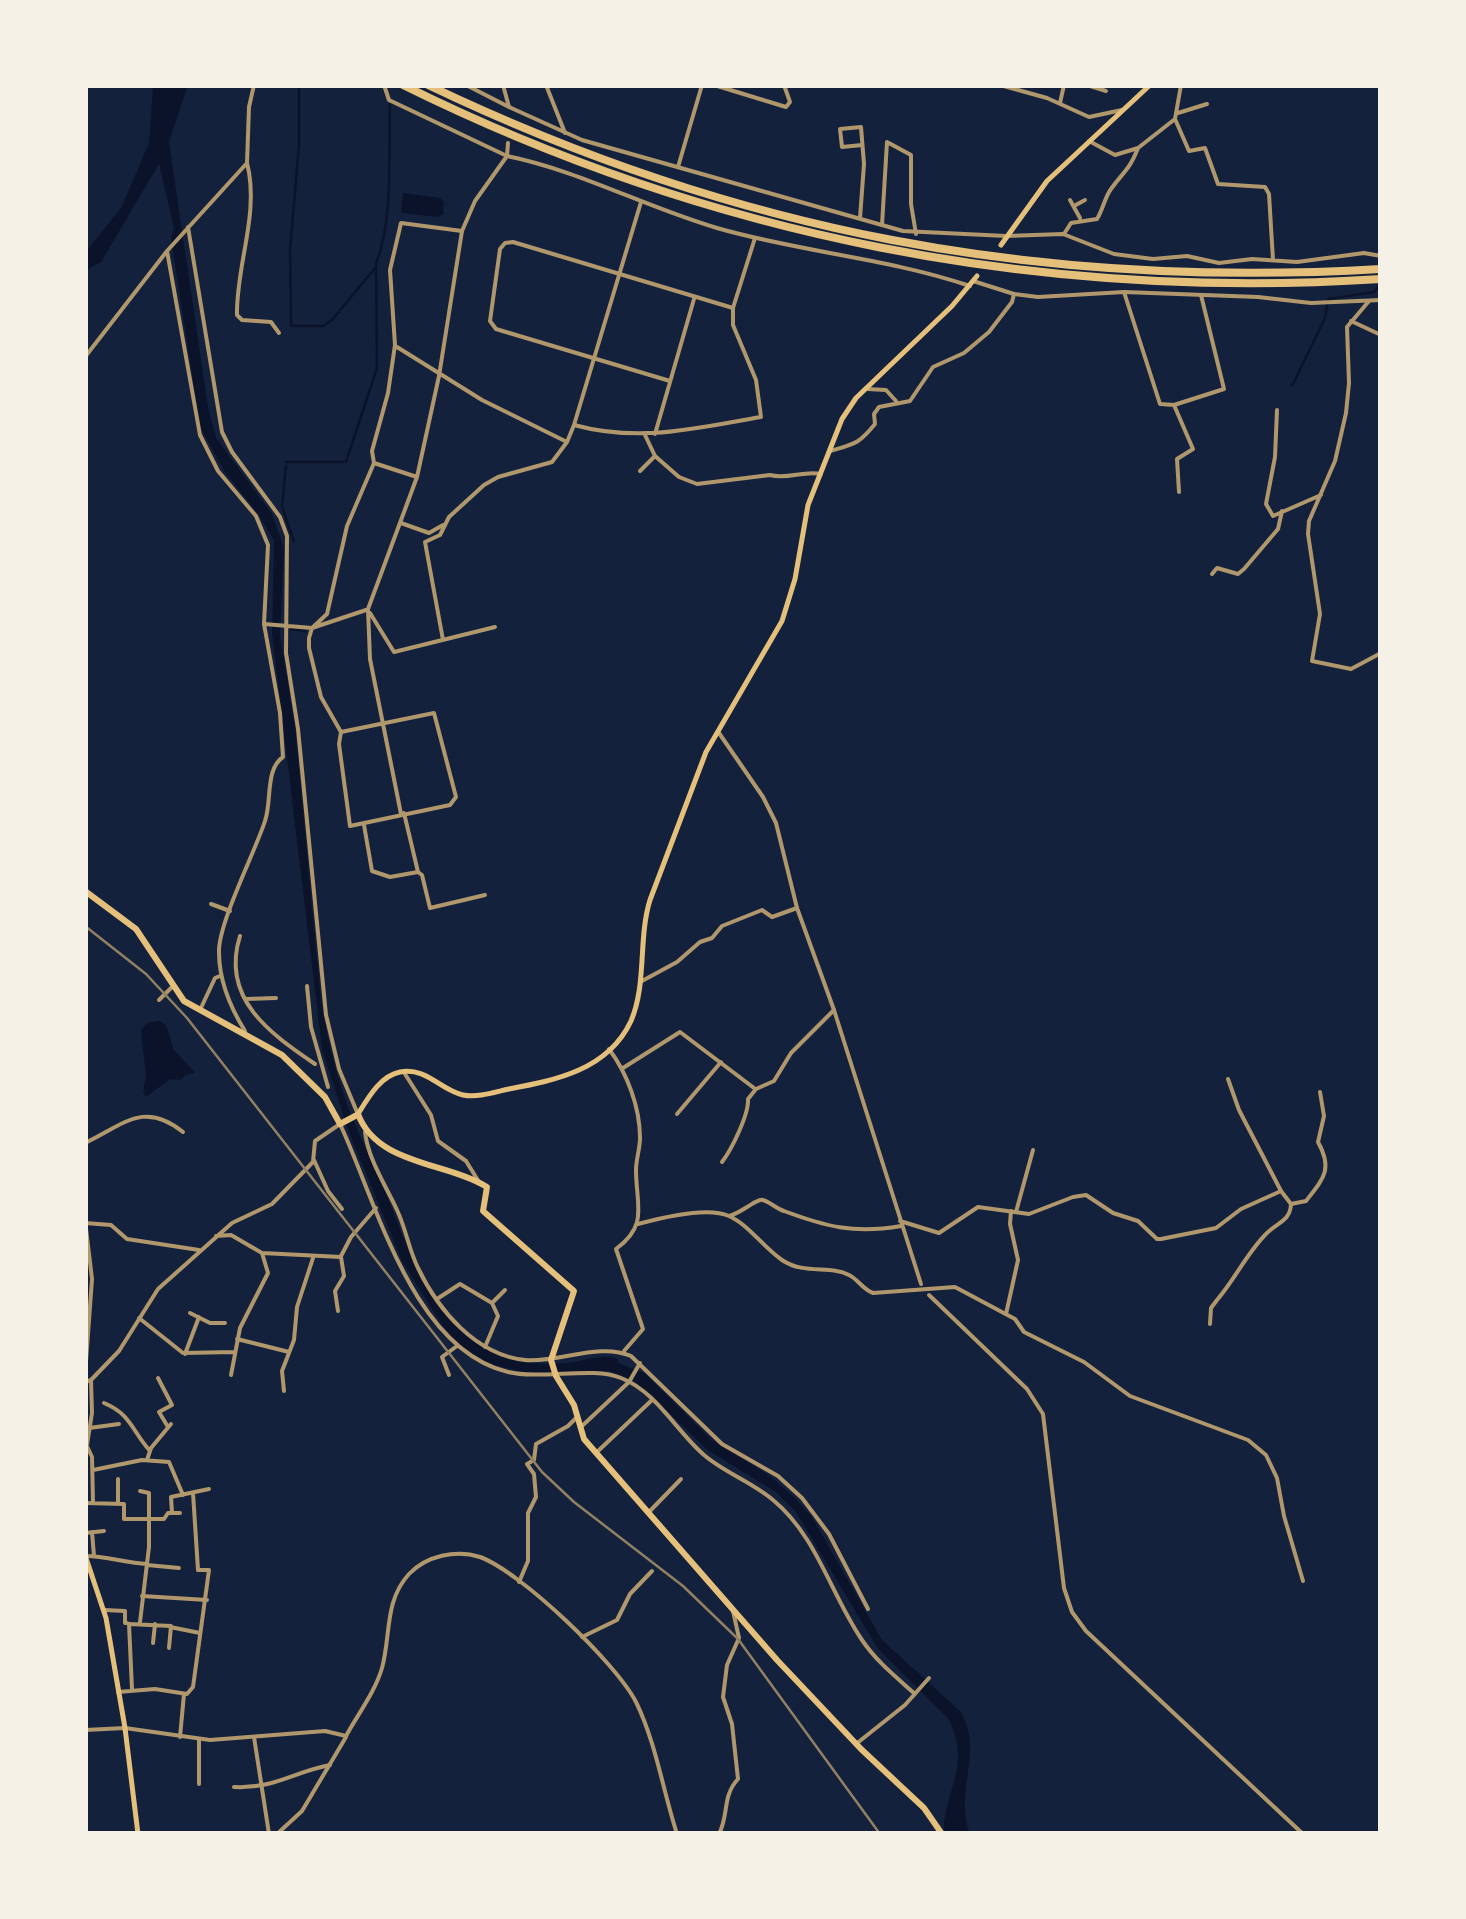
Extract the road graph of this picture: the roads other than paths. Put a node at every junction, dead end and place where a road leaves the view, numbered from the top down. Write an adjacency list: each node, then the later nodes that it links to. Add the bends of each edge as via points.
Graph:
1 (254, 85): 28 (street)
2 (384, 85): 27 (street, via 388,100)
3 (403, 85): 47 (highway, via 593,169 739,216 877,249 1101,278)
4 (428, 85): 45 (highway, via 542,138 674,186 878,239 1119,269)
5 (466, 85): 19 (street)
6 (503, 85): 19 (street)
7 (546, 85): 22 (street)
8 (702, 85): 29 (street)
9 (714, 85): 10 (street, via 786,107)
10 (784, 85)
11 (1000, 85): 17 (street)
12 (1064, 85): 17 (street)
13 (1087, 85): 16 (street)
14 (1150, 85): 20 (main road)
15 (1183, 85): 21 (street)
16 (1106, 90)
17 (1060, 103): 20 (street, via 1089,117)
18 (1207, 104): 21 (street)
19 (509, 110): 22 (street)
20 (1122, 110): 23 (main road)
21 (1176, 116): 26 (street); 44 (street, via 1189,151 1205,148 1218,184 1265,187)
22 (565, 133): 29 (street)
23 (1088, 140): 26 (street, via 1115,154); 39 (main road)
24 (508, 143): 27 (street)
25 (862, 146): 25 (street, via 860,127 840,129 842,146); 32 (street)
26 (1138, 148): 33 (street, via 1098,218)
27 (507, 156): 31 (street, via 568,171); 36 (street, via 474,201)
28 (248, 163): 35 (street); 57 (street, via 250,212 237,316 271,322)
29 (678, 168): 32 (street)
30 (1085, 200): 33 (street, via 1072,203)
31 (640, 202): 40 (street); 46 (street)
32 (860, 218): 34 (street)
33 (1081, 220): 38 (street)
34 (882, 224): 37 (street); 37 (street, via 887,142 911,155)
35 (186, 230): 42 (street); 86 (street, via 222,432 287,536)
36 (462, 232): 59 (street, via 401,223 390,270); 62 (street)
37 (916, 234): 39 (street)
38 (1064, 234): 39 (street); 44 (street, via 1135,258)
39 (1006, 236): 41 (main road)
40 (755, 238): 48 (street); 55 (street)
41 (1001, 246)
42 (167, 251): 60 (street); 85 (street, via 200,436 218,471 256,516 268,545)
43 (1381, 256): 44 (street)
44 (1273, 260)
45 (1378, 269)
46 (619, 274): 52 (street); 61 (street); 61 (street, via 513,242 500,249 490,321 496,329)
47 (1378, 280)
48 (973, 281): 50 (street); 64 (main road)
49 (1124, 292): 50 (street); 51 (street); 66 (street, via 1160,404)
50 (1014, 294): 65 (street, via 990,332 934,368 910,401)
51 (1201, 295): 54 (street); 66 (street, via 1224,388)
52 (695, 297): 55 (street); 63 (street)
53 (1381, 300): 54 (street)
54 (1369, 301): 56 (street)
55 (733, 308): 69 (street, via 762,417)
56 (1352, 320): 58 (street); 79 (street, via 1345,335 1346,413)
57 (279, 333)
58 (1381, 335)
59 (395, 346): 62 (street); 74 (street)
60 (85, 356)
61 (594, 358): 63 (street); 68 (street)
62 (439, 376): 71 (street); 77 (street)
63 (670, 381): 69 (street)
64 (865, 388): 65 (street, via 886,390); 72 (main road, via 842,418)
65 (896, 402): 72 (street, via 876,411 875,424 857,444)
66 (1174, 406): 78 (street, via 1193,450 1177,459)
67 (1277, 410): 80 (street, via 1265,498 1273,516)
68 (574, 425): 70 (street); 71 (street)
69 (655, 434): 70 (street)
70 (645, 436): 73 (street)
71 (567, 442): 82 (street, via 544,467 484,486)
72 (830, 451): 76 (main road)
73 (655, 456): 75 (street); 76 (street, via 696,484)
74 (374, 463): 77 (street); 87 (street, via 347,526 327,614)
75 (640, 472)
76 (821, 474): 92 (main road, via 782,621)
77 (417, 478): 81 (street)
78 (1178, 492)
79 (1321, 495): 80 (street); 90 (street, via 1308,534 1320,614 1312,661 1351,670)
80 (1282, 512): 83 (street, via 1278,528 1244,569 1238,574 1217,568)
81 (401, 522): 82 (street, via 429,533); 84 (street)
82 (442, 526): 89 (street, via 424,547)
83 (1212, 574)
84 (368, 610): 87 (street); 89 (street, via 394,652); 91 (street)
85 (265, 624): 86 (street); 101 (street, via 284,756 273,771 267,815)
86 (283, 624): 87 (street); 124 (street, via 326,1015)
87 (312, 628): 93 (street, via 308,648 321,698)
88 (495, 628): 89 (street)
89 (442, 640)
90 (1381, 653)
91 (384, 724): 93 (street); 94 (street); 94 (street, via 434,713 456,797 450,805)
92 (717, 730): 100 (street, via 770,809); 104 (main road, via 645,914)
93 (341, 732): 95 (street, via 350,826)
94 (403, 813): 95 (street); 96 (street)
95 (364, 826): 96 (street, via 372,871 390,877)
96 (418, 872): 98 (street, via 430,908)
97 (85, 890): 106 (highway, via 136,929)
98 (485, 895)
99 (211, 904): 101 (street)
100 (797, 908): 104 (street, via 772,917 762,910 744,915); 111 (street)
101 (230, 911): 103 (street, via 218,951)
102 (240, 936): 109 (street, via 238,979)
103 (222, 975): 110 (street); 112 (street)
104 (638, 984): 113 (main road, via 632,1019)
105 (307, 986): 114 (street)
106 (172, 987): 108 (street); 110 (highway)
107 (272, 997): 109 (street)
108 (158, 1000)
109 (245, 1000): 114 (street, via 262,1026)
110 (200, 1010): 112 (highway)
111 (834, 1010): 121 (street, via 791,1053 774,1081); 140 (street)
112 (246, 1033): 118 (highway)
113 (609, 1049): 116 (street); 117 (main road, via 579,1073 476,1096)
114 (317, 1062): 118 (street); 120 (street)
115 (721, 1062): 116 (street, via 680,1032); 121 (street); 123 (street)
116 (623, 1068): 141 (street, via 640,1138)
117 (403, 1072): 124 (main road, via 384,1080); 132 (street, via 431,1115 438,1140 466,1160)
118 (306, 1076): 125 (highway)
119 (1228, 1079): 133 (street)
120 (328, 1087)
121 (756, 1089): 131 (street)
122 (1320, 1092): 134 (street, via 1318,1142 1326,1168 1306,1201)
123 (677, 1114)
124 (357, 1116): 125 (highway); 127 (highway)
125 (342, 1123): 130 (street, via 315,1141); 135 (street)
126 (182, 1132): 128 (street, via 167,1119 146,1115)
127 (364, 1132): 132 (highway, via 410,1160); 143 (street)
128 (85, 1143)
129 (1033, 1150): 137 (street)
130 (314, 1160): 136 (street); 142 (street, via 272,1204)
131 (722, 1162)
132 (479, 1182): 169 (highway, via 488,1187 483,1211 574,1291)
133 (1281, 1191): 134 (street); 137 (street, via 1216,1228 1162,1239 1086,1195 1035,1213)
134 (1292, 1204): 161 (street, via 1211,1308)
135 (376, 1208): 146 (street); 147 (street)
136 (342, 1209)
137 (1014, 1211): 140 (street, via 978,1207 939,1234); 157 (street, via 1010,1224 1018,1260)
138 (729, 1216): 140 (street, via 762,1199 827,1227 855,1231); 141 (street, via 670,1215); 157 (street, via 796,1268 848,1274 874,1293 955,1287)
139 (85, 1222): 144 (street, via 111,1225 128,1240); 149 (street)
140 (900, 1223): 150 (street)
141 (638, 1224): 167 (street, via 616,1249 644,1325)
142 (216, 1236): 144 (street); 145 (street, via 232,1235)
143 (410, 1248): 146 (street); 153 (street)
144 (200, 1250): 159 (street, via 158,1289)
145 (262, 1253): 148 (street); 162 (street, via 268,1272)
146 (396, 1254): 163 (street, via 421,1301)
147 (341, 1257): 148 (street); 155 (street, via 343,1281 334,1291)
148 (313, 1258): 166 (street)
149 (87, 1263): 175 (street)
150 (922, 1284)
151 (506, 1290): 154 (street)
152 (929, 1295): 246 (street, via 1027,1388 1042,1414 1072,1612)
153 (437, 1299): 154 (street, via 460,1284); 164 (street)
154 (492, 1303): 164 (street, via 498,1316)
155 (338, 1312)
156 (190, 1313): 158 (street)
157 (1006, 1314): 209 (street, via 1024,1332 1084,1362 1130,1396 1248,1440 1266,1454)
158 (199, 1317): 160 (street); 168 (street)
159 (139, 1318): 168 (street); 175 (street, via 118,1351)
160 (225, 1323)
161 (1210, 1324)
162 (237, 1340): 165 (street); 166 (street)
163 (457, 1346): 172 (street, via 442,1357); 173 (street, via 505,1371)
164 (485, 1346): 169 (street, via 518,1359)
165 (234, 1352): 168 (street); 171 (street)
166 (289, 1352): 177 (street)
167 (622, 1352): 169 (street); 170 (street)
168 (185, 1354)
169 (552, 1360): 173 (highway)
170 (638, 1366): 176 (street); 214 (street, via 722,1444 802,1498)
171 (231, 1375)
172 (450, 1375)
173 (556, 1375): 176 (street); 180 (highway)
174 (158, 1378): 185 (street, via 172,1404 159,1412 170,1426)
175 (87, 1379): 182 (street)
176 (630, 1381): 178 (street); 183 (street)
177 (284, 1391)
178 (652, 1400): 186 (street); 227 (street, via 702,1454 794,1520 861,1639)
179 (104, 1402): 185 (street, via 128,1417)
180 (578, 1416): 183 (highway); 210 (street, via 536,1444 528,1464 536,1497)
181 (119, 1424): 182 (street)
182 (90, 1428): 184 (street)
183 (580, 1428): 186 (highway)
184 (86, 1444): 188 (street)
185 (150, 1451): 187 (street)
186 (596, 1452): 200 (highway)
187 (147, 1460): 188 (street); 194 (street, via 169,1462)
188 (93, 1470): 196 (street)
189 (118, 1479): 197 (street)
190 (680, 1479): 200 (street)
191 (209, 1489): 193 (street)
192 (140, 1491): 201 (street, via 148,1492)
193 (193, 1494): 194 (street); 212 (street, via 198,1570 209,1570)
194 (183, 1495): 198 (street, via 172,1497)
195 (85, 1503): 196 (street)
196 (93, 1503): 197 (street)
197 (118, 1504): 201 (street, via 124,1504 124,1519)
198 (172, 1513): 199 (street); 201 (street)
199 (180, 1513)
200 (648, 1514): 213 (highway)
201 (149, 1520): 206 (street)
202 (104, 1531): 203 (street)
203 (88, 1533): 205 (street)
204 (85, 1556): 205 (street); 215 (main road)
205 (94, 1556): 206 (street)
206 (147, 1565): 207 (street); 211 (street)
207 (180, 1568)
208 (652, 1572): 221 (street, via 617,1620)
209 (1304, 1581)
210 (519, 1582): 221 (street); 232 (street, via 471,1555 435,1558 410,1572 394,1598 376,1683)
211 (142, 1596): 212 (street); 216 (street)
212 (207, 1600): 220 (street)
213 (732, 1606): 235 (highway); 244 (street, via 738,1638 726,1664 723,1697 738,1779 727,1793)
214 (868, 1608)
215 (104, 1610): 217 (street, via 124,1611); 226 (main road)
216 (140, 1622): 217 (street); 218 (street)
217 (129, 1624): 225 (street)
218 (155, 1624): 219 (street); 222 (street)
219 (170, 1627): 220 (street); 223 (street)
220 (202, 1634): 228 (street, via 193,1687)
221 (582, 1637): 243 (street, via 636,1703)
222 (153, 1643)
223 (169, 1648)
224 (928, 1680): 227 (street)
225 (132, 1689): 226 (street); 228 (street)
226 (118, 1692): 229 (main road)
227 (916, 1692): 235 (street)
228 (184, 1694): 231 (street)
229 (122, 1728): 230 (street); 231 (street); 240 (main road)
230 (85, 1730)
231 (180, 1736): 234 (street)
232 (346, 1736): 233 (street, via 333,1731); 236 (street)
233 (254, 1737): 234 (street); 238 (street)
234 (199, 1739): 237 (street)
235 (856, 1744): 245 (highway)
236 (330, 1765): 238 (street); 242 (street, via 302,1810)
237 (199, 1784)
238 (261, 1786): 239 (street); 241 (street)
239 (234, 1787)
240 (138, 1834)
241 (269, 1834)
242 (277, 1834)
243 (677, 1834)
244 (719, 1834)
245 (942, 1834)
246 (1304, 1834)

